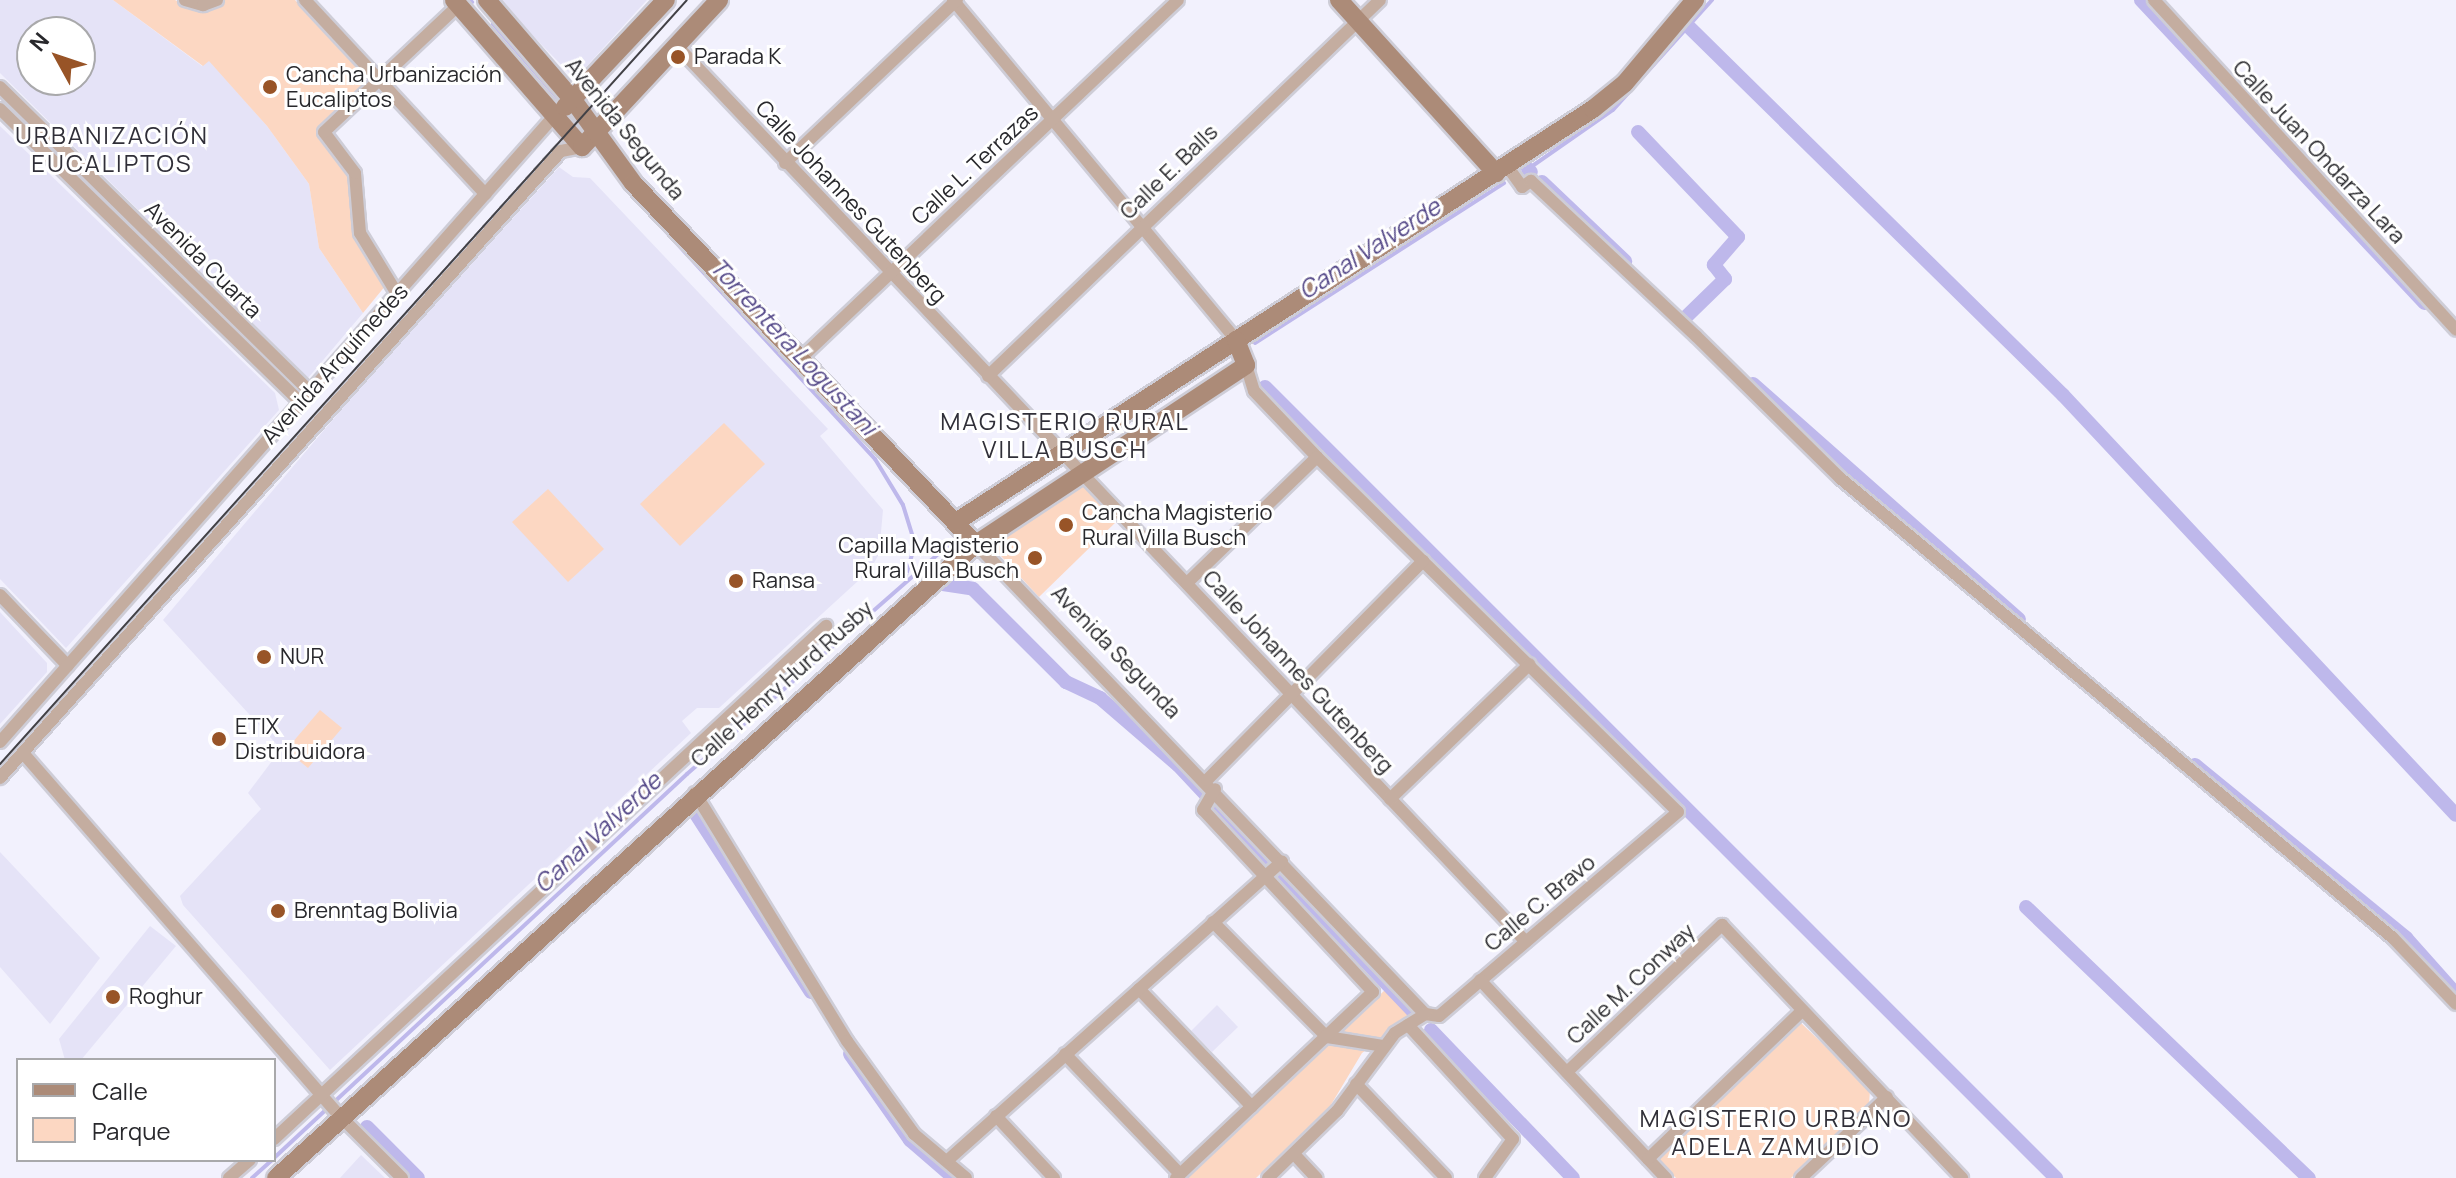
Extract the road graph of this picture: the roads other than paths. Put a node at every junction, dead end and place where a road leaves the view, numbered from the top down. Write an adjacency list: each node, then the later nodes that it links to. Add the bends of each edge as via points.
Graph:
1 (185, 0): 2 (street, via 203,5)
2 (217, 0)
3 (305, 0): 16 (street)
4 (487, 0): 18 (street, Avenida Segunda)
5 (666, 0): 18 (street, Avenida Arquímedes)
6 (719, 0): 15 (street, Avenida Arquímedes)
7 (1178, 0): 21 (street, Calle L. Terrazas)
8 (1339, 0): 14 (street)
9 (1380, 0): 14 (street, Calle E. Balls)
10 (1695, 0): 27 (street, via 1625,83)
11 (955, 1): 21 (street); 26 (street)
12 (2156, 1): 32 (street, Calle Juan Ondarza Lara)
13 (456, 2): 16 (street); 20 (street, Avenida Segunda)
14 (1358, 20): 27 (street); 29 (street, Calle E. Balls)
15 (677, 46): 23 (street, Avenida Arquímedes); 26 (street, Calle Johannes Gutenberg)
16 (378, 79): 28 (street); 31 (street, via 324,132 355,173 360,233)
17 (0, 87): 22 (street, Avenida Cuarta)
18 (573, 100): 20 (street, Avenida Arquímedes); 23 (street, Avenida Segunda)
19 (0, 109): 24 (street, Avenida Cuarta)
20 (556, 114): 25 (street, Avenida Segunda); 28 (street, Avenida Arquímedes)
21 (1053, 119): 29 (street); 30 (street, Calle L. Terrazas)
22 (42, 128): 24 (street); 37 (street, Avenida Cuarta)
23 (596, 132): 25 (street, Avenida Arquímedes); 34 (street, Avenida Segunda, via 633,183)
24 (32, 140): 38 (street, Avenida Cuarta)
25 (582, 147): 52 (street, Avenida Arquímedes, via 561,151)
26 (785, 163): 30 (street, Calle Johannes Gutenberg)
27 (1502, 170): 33 (street); 63 (street, via 1526,184 1840,478 2393,938)
28 (485, 194): 31 (street, Avenida Arquímedes)
29 (1141, 226): 33 (street); 36 (street, Calle E. Balls)
30 (889, 273): 34 (street, Calle L. Terrazas); 36 (street, Calle Johannes Gutenberg)
31 (396, 292): 37 (street, Avenida Arquímedes)
32 (2456, 329)
33 (1236, 340): 35 (street); 39 (street)
34 (800, 359): 42 (street, Avenida Segunda)
35 (1246, 365): 40 (street, via 1254,391); 41 (street, Calle Henry Hurd Rusby)
36 (988, 376): 39 (street, Calle Johannes Gutenberg)
37 (311, 393): 38 (street, Avenida Arquímedes)
38 (301, 403): 49 (street, Avenida Arquímedes)
39 (1061, 454): 41 (street, Calle Johannes Gutenberg); 42 (street)
40 (1317, 457): 44 (street); 45 (street)
41 (1081, 474): 43 (street, Calle Henry Hurd Rusby); 45 (street, Calle Johannes Gutenberg)
42 (956, 522): 43 (street, Avenida Segunda)
43 (976, 544): 54 (street, Avenida Segunda); 55 (street, Calle Henry Hurd Rusby)
44 (1423, 561): 48 (street); 50 (street)
45 (1187, 583): 50 (street, Calle Johannes Gutenberg)
46 (0, 595): 49 (street)
47 (826, 626): 73 (street, Calle Henry Hurd Rusby)
48 (1530, 664): 56 (street); 60 (street, Calle C. Bravo, via 1678,812)
49 (68, 666): 51 (street, Avenida Arquímedes)
50 (1292, 694): 54 (street); 56 (street, Calle Johannes Gutenberg)
51 (0, 742)
52 (23, 753): 53 (street, Avenida Arquímedes); 73 (street)
53 (0, 778)
54 (1211, 785): 57 (street, Avenida Segunda); 58 (street, via 1203,810)
55 (695, 793): 75 (street, Calle Henry Hurd Rusby); 80 (street, via 847,1041 914,1134)
56 (1390, 799): 60 (street, Calle Johannes Gutenberg)
57 (1282, 861): 58 (street); 65 (street, Avenida Segunda)
58 (1264, 876): 59 (street); 67 (street, via 1373,992)
59 (1213, 922): 62 (street); 67 (street)
60 (1526, 942): 61 (street, Calle C. Bravo)
61 (1480, 980): 65 (street, Calle C. Bravo, via 1439,1016); 70 (street)
62 (1139, 989): 69 (street); 74 (street)
63 (2456, 1004)
64 (1802, 1011): 70 (street, Calle M. Conway, via 1722,925); 72 (street); 79 (street)
65 (1425, 1014): 66 (street, Calle C. Bravo)
66 (1408, 1025): 68 (street, Calle C. Bravo); 91 (street, via 1513,1139)
67 (1327, 1037): 68 (street); 74 (street)
68 (1384, 1046): 71 (street, Calle C. Bravo)
69 (1065, 1054): 76 (street); 82 (street)
70 (1567, 1072): 79 (street)
71 (1356, 1084): 78 (street, Calle C. Bravo); 90 (street)
72 (1887, 1097): 93 (street); 94 (street)
73 (325, 1099): 75 (street); 77 (street, Calle Henry Hurd Rusby)
74 (1252, 1107): 82 (street)
75 (340, 1116): 84 (street, Calle Henry Hurd Rusby); 85 (street)
76 (996, 1116): 80 (street); 87 (street)
77 (276, 1137)
78 (1294, 1154): 88 (street, Calle C. Bravo); 89 (street)
79 (1648, 1159): 92 (street)
80 (948, 1160): 86 (street)
81 (248, 1162): 83 (street)
82 (1178, 1176)
83 (229, 1178)
84 (276, 1178)
85 (402, 1178)
86 (966, 1178)
87 (1054, 1178)
88 (1268, 1178)
89 (1316, 1178)
90 (1446, 1178)
91 (1485, 1178)
92 (1666, 1178)
93 (1801, 1178)
94 (1962, 1178)

